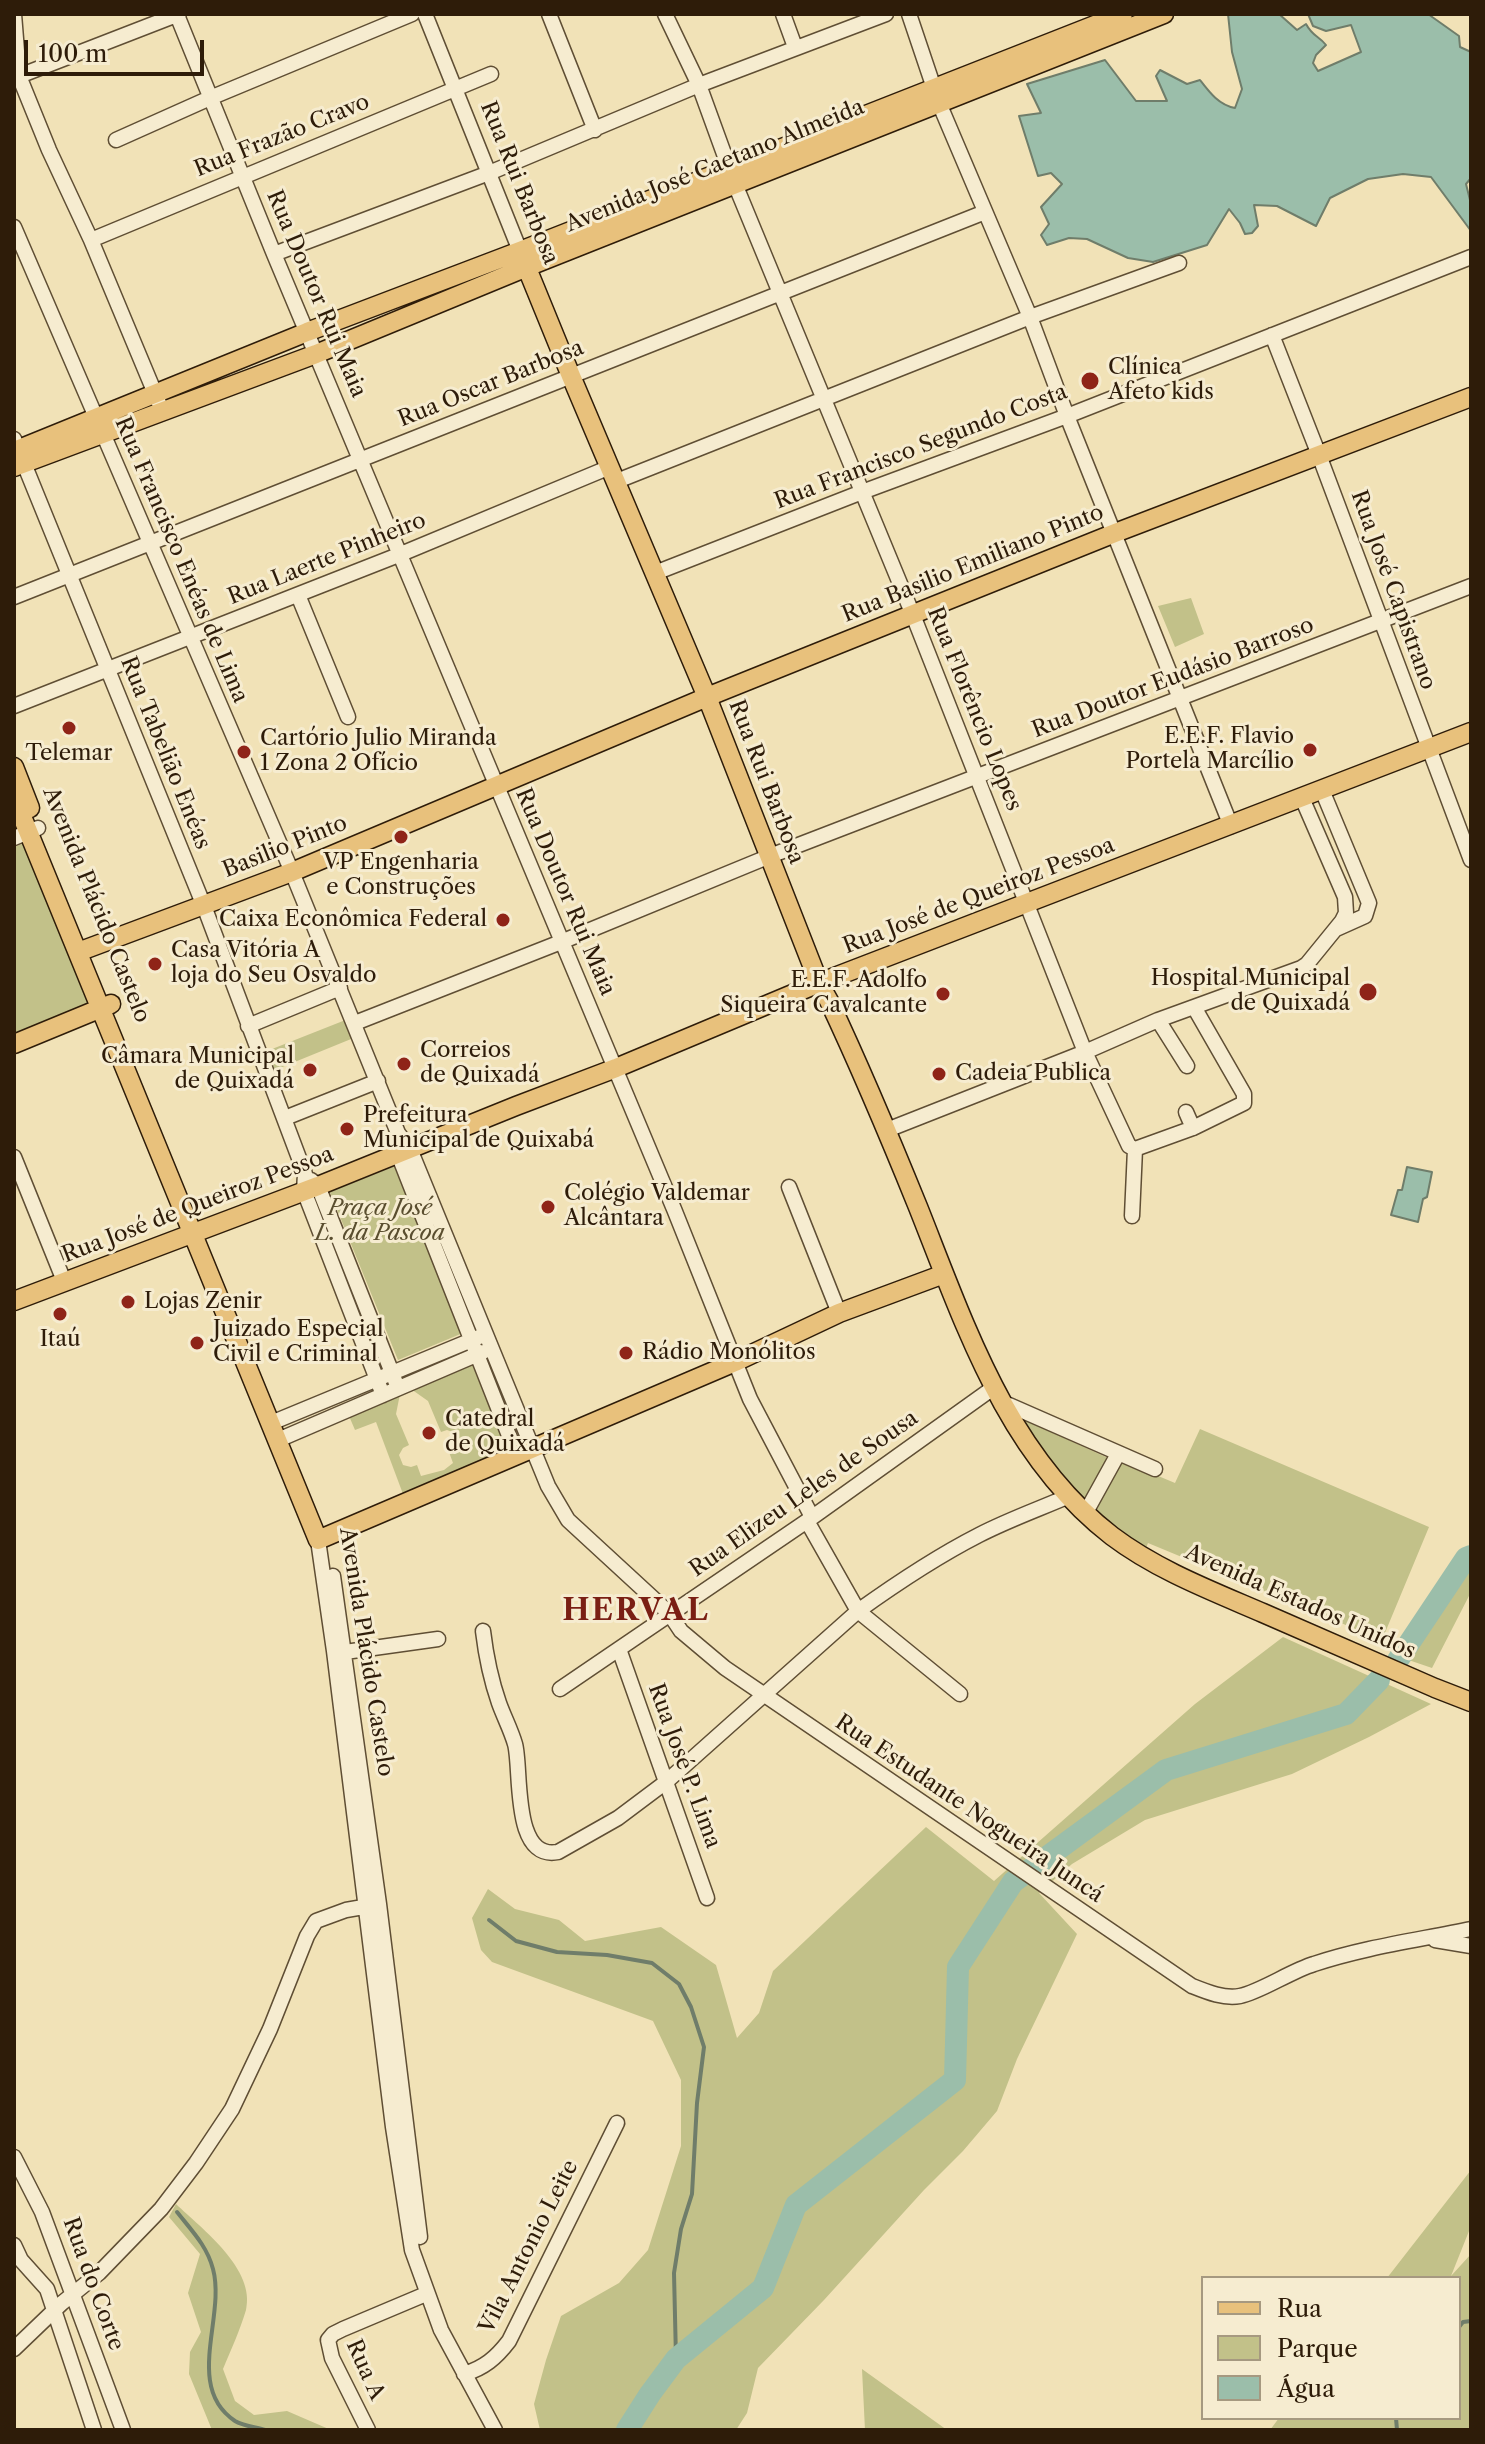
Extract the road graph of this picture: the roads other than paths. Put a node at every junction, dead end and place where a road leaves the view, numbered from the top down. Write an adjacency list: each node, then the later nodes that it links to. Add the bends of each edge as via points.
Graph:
1 (14, 14): 15 (street)
2 (178, 14): 12 (street); 19 (street, Rua Doutor Rui Maia)
3 (412, 14): 19 (street)
4 (425, 14): 17 (street, Rua Rui Barbosa)
5 (549, 14): 20 (street)
6 (665, 14): 16 (street, Rua Florêncio Lopes)
7 (783, 14): 13 (street)
8 (886, 14): 13 (street)
9 (909, 14): 18 (street)
10 (1164, 14): 11 (main road, Avenida José Caetano Almeida)
11 (1133, 17): 18 (main road, Avenida José Caetano Almeida)
12 (154, 18): 15 (street)
13 (795, 47): 16 (street)
14 (491, 74): 17 (street, Rua Frazão Cravo)
15 (16, 77): 27 (street)
16 (699, 85): 20 (street); 24 (street, Rua Florêncio Lopes)
17 (456, 89): 22 (street, Rua Rui Barbosa); 23 (street, Rua Frazão Cravo)
18 (937, 96): 24 (main road, Avenida José Caetano Almeida); 25 (street)
19 (210, 98): 21 (street); 23 (street, Rua Doutor Rui Maia)
20 (595, 130): 22 (street)
21 (116, 140)
22 (489, 173): 28 (street); 30 (street, Rua Rui Barbosa)
23 (242, 176): 27 (street, Rua Frazão Cravo); 28 (street, Rua Doutor Rui Maia)
24 (732, 176): 30 (main road, Avenida José Caetano Almeida); 32 (street, Rua Florêncio Lopes)
25 (985, 212): 32 (street, Rua Oscar Barbosa); 33 (street)
26 (14, 227): 42 (street, Rua Francisco Enéas de Lima)
27 (91, 240): 40 (street)
28 (274, 254): 34 (street, Rua Doutor Rui Maia)
29 (1471, 257): 35 (street, Rua Francisco Segundo Costa)
30 (524, 259): 34 (main road, Avenida José Caetano Almeida); 36 (main road, Avenida José Caetano Almeida); 37 (main road, Rua Rui Barbosa)
31 (1179, 263): 33 (street, Rua Laerte Pinheiro)
32 (780, 293): 37 (street, Rua Oscar Barbosa); 38 (street, Rua Florêncio Lopes)
33 (1030, 317): 38 (street, Rua Laerte Pinheiro); 41 (street)
34 (307, 332): 36 (street, Rua Doutor Rui Maia); 40 (main road, Avenida José Caetano Almeida)
35 (1272, 335): 41 (street, Rua Francisco Segundo Costa); 44 (street, Rua José Capistrano)
36 (316, 354): 40 (main road, Avenida José Caetano Almeida); 45 (street, Rua Doutor Rui Maia)
37 (571, 376): 45 (street, Rua Oscar Barbosa); 46 (main road, Rua Rui Barbosa)
38 (824, 397): 46 (street, Rua Laerte Pinheiro); 47 (street, Rua Florêncio Lopes)
39 (1471, 397): 44 (main road, Rua Basilio Emiliano Pinto)
40 (159, 403): 42 (main road, Avenida José Caetano Almeida)
41 (1067, 416): 47 (street, Rua Francisco Segundo Costa); 48 (street)
42 (100, 426): 43 (main road, Avenida José Caetano Almeida); 49 (street, Rua Francisco Enéas de Lima)
43 (17, 454): 52 (street, Rua Tabelião Enéas)
44 (1319, 455): 48 (main road, Rua Basilio Emiliano Pinto); 57 (street, Rua José Capistrano)
45 (361, 458): 49 (street, Rua Oscar Barbosa); 50 (street, Rua Doutor Rui Maia)
46 (613, 474): 50 (street, Rua Laerte Pinheiro); 51 (main road, Rua Rui Barbosa)
47 (862, 492): 51 (street, Rua Francisco Segundo Costa); 56 (street, Rua Florêncio Lopes)
48 (1115, 533): 56 (main road, Rua Basilio Emiliano Pinto); 61 (street)
49 (150, 543): 52 (street, Rua Oscar Barbosa); 58 (street, Rua Francisco Enéas de Lima)
50 (401, 554): 54 (street, Rua Laerte Pinheiro); 68 (street, Rua Doutor Rui Maia)
51 (655, 573): 60 (main road, Rua Rui Barbosa)
52 (71, 576): 55 (street, Rua Oscar Barbosa); 59 (street, Rua Tabelião Enéas)
53 (1471, 586): 57 (street, Rua Doutor Eudásio Barroso)
54 (298, 595): 58 (street, Rua Laerte Pinheiro); 63 (street)
55 (14, 597)
56 (913, 615): 60 (main road, Rua Basilio Emiliano Pinto); 67 (street, Rua Florêncio Lopes)
57 (1381, 621): 61 (street, Rua Doutor Eudásio Barroso); 65 (street, Rua José Capistrano)
58 (190, 637): 59 (street, Rua Laerte Pinheiro); 76 (street, Rua Francisco Enéas de Lima)
59 (107, 669): 62 (street, Rua Laerte Pinheiro); 78 (street, Rua Tabelião Enéas)
60 (707, 697): 68 (main road, Rua Basilio Emiliano Pinto); 74 (main road, Rua Rui Barbosa)
61 (1180, 698): 67 (street, Rua Doutor Eudásio Barroso); 72 (street)
62 (14, 706)
63 (348, 717)
64 (1471, 732): 65 (main road, Rua José de Queiroz Pessoa)
65 (1428, 748): 69 (main road, Rua José de Queiroz Pessoa); 75 (street, Rua José Capistrano)
66 (14, 767): 73 (main road, Avenida Plácido Castelo)
67 (978, 777): 74 (street, Rua Doutor Eudásio Barroso); 77 (street, Rua Florêncio Lopes)
68 (497, 786): 76 (main road, Basilio Pinto); 80 (street, Rua Doutor Rui Maia)
69 (1322, 790): 71 (main road, Rua José de Queiroz Pessoa); 79 (street, via 1369,903 1360,920)
70 (14, 797): 73 (main road, Avenida Plácido Castelo)
71 (1302, 798): 72 (main road, Rua José de Queiroz Pessoa); 79 (street, via 1345,897 1346,913)
72 (1231, 826): 77 (main road, Rua José de Queiroz Pessoa)
73 (27, 833): 81 (main road, Avenida Plácido Castelo)
74 (770, 856): 80 (street, Rua Doutor Eudásio Barroso); 82 (main road, Rua Rui Barbosa)
75 (1471, 860)
76 (292, 872): 78 (main road, Basilio Pinto); 83 (street, Rua Francisco Enéas de Lima)
77 (1026, 904): 82 (main road, Rua José de Queiroz Pessoa); 90 (street, Rua Florêncio Lopes)
78 (204, 906): 81 (main road, Basilio Pinto); 88 (street, Rua Tabelião Enéas)
79 (1335, 929): 85 (street, via 1301,968)
80 (561, 942): 87 (street, Rua Doutor Eudásio Barroso); 92 (street, Rua Doutor Rui Maia)
81 (84, 951): 84 (main road, Avenida Plácido Castelo)
82 (819, 983): 92 (main road, Rua José de Queiroz Pessoa); 97 (main road, Rua Rui Barbosa)
83 (340, 988): 87 (street, Rua Francisco Enéas de Lima); 88 (street)
84 (106, 1006): 89 (main road); 104 (main road, Avenida Plácido Castelo)
85 (1194, 1007): 86 (street); 96 (street, via 1246,1099 1242,1106)
86 (1158, 1020): 90 (street); 91 (street)
87 (355, 1023): 93 (street, Rua Francisco Enéas de Lima)
88 (248, 1026): 95 (street, Rua Tabelião Enéas)
89 (14, 1044)
90 (1085, 1052): 97 (street); 98 (street, Rua Florêncio Lopes)
91 (1187, 1066)
92 (616, 1068): 99 (main road, Rua José de Queiroz Pessoa); 113 (street, Rua Doutor Rui Maia)
93 (378, 1081): 95 (street); 99 (street, Rua Francisco Enéas de Lima)
94 (1186, 1112): 96 (street)
95 (285, 1118): 101 (street, Rua Tabelião Enéas)
96 (1193, 1128): 98 (street)
97 (887, 1130): 105 (main road, Rua Rui Barbosa)
98 (1135, 1149): 103 (street)
99 (404, 1151): 101 (main road, Rua José de Queiroz Pessoa); 109 (street); 110 (street)
100 (14, 1157): 106 (street)
101 (309, 1184): 104 (main road, Rua José de Queiroz Pessoa); 114 (street); 115 (street)
102 (789, 1187): 108 (street)
103 (1132, 1216)
104 (198, 1232): 106 (main road, Rua José de Queiroz Pessoa); 120 (main road, Avenida Plácido Castelo)
105 (944, 1274): 108 (main road); 117 (main road, Rua Rui Barbosa)
106 (64, 1281): 107 (main road, Rua José de Queiroz Pessoa)
107 (14, 1301)
108 (839, 1313): 113 (main road)
109 (487, 1333): 110 (street); 111 (street)
110 (471, 1341): 112 (street); 114 (street)
111 (493, 1348): 112 (street); 121 (street)
112 (477, 1355): 116 (street); 121 (street)
113 (735, 1362): 121 (main road); 126 (street, Rua Doutor Rui Maia)
114 (392, 1372): 115 (street); 116 (street)
115 (376, 1378): 118 (street); 120 (street)
116 (398, 1388): 118 (street)
117 (993, 1388): 119 (main road, Rua Rui Barbosa); 126 (street, Rua Elizeu Leles de Sousa)
118 (383, 1395): 120 (street)
119 (1002, 1405): 122 (street); 124 (main road, Rua Rui Barbosa)
120 (280, 1429): 128 (main road, Avenida Plácido Castelo)
121 (526, 1453): 128 (main road); 130 (street, Rua Estudante Nogueira Juncá, via 568,1520)
122 (1118, 1454): 123 (street); 125 (street)
123 (1155, 1469)
124 (1069, 1496): 125 (main road, Rua Rui Barbosa); 129 (street, via 980,1534)
125 (1086, 1512): 127 (main road, Rua Rui Barbosa)
126 (810, 1519): 129 (street, Rua Doutor Rui Maia); 130 (street, Rua Elizeu Leles de Sousa)
127 (1113, 1536): 139 (main road, Avenida Estados Unidos, via 1195,1583)
128 (323, 1538): 131 (street, Avenida Plácido Castelo)
129 (858, 1611): 137 (street, Rua Doutor Rui Maia); 138 (street)
130 (669, 1613): 134 (street, Rua Elizeu Leles de Sousa); 138 (street, Rua Estudante Nogueira Juncá, via 681,1631)
131 (336, 1622): 135 (street, Avenida Plácido Castelo); 140 (street, Avenida Plácido Castelo)
132 (483, 1631): 141 (street, via 492,1681 517,1750 521,1814 541,1850 566,1849)
133 (438, 1639): 135 (street)
134 (619, 1649): 136 (street, Rua Elizeu Leles de Sousa); 141 (street, Rua José P. Lima)
135 (345, 1652): 140 (street, Avenida Plácido Castelo)
136 (560, 1689)
137 (960, 1694)
138 (763, 1696): 141 (street); 145 (street, Rua Estudante Nogueira Juncá, via 1208,1993 1243,1996 1310,1965)
139 (1471, 1702)
140 (352, 1748): 143 (street, Avenida Plácido Castelo)
141 (666, 1782): 142 (street, Rua José P. Lima)
142 (707, 1898)
143 (373, 1905): 150 (street, Avenida Plácido Castelo, via 399,2126); 151 (street, via 316,1921 221,2128 161,2209)
144 (1471, 1929): 145 (street, Rua Estudante Nogueira Juncá)
145 (1427, 1938): 146 (street)
146 (1471, 1946)
147 (617, 2123): 154 (street, Vila Antonio Leite, via 509,2341 481,2369)
148 (14, 2157): 151 (street, Rua do Corte, via 42,2212)
149 (14, 2245): 152 (street, via 47,2289)
150 (426, 2294): 154 (street, Avenida Plácido Castelo); 157 (street, Rua A, via 328,2340)
151 (72, 2295): 152 (street); 156 (street, Rua do Corte)
152 (54, 2311): 153 (street); 155 (street)
153 (14, 2349)
154 (464, 2374): 158 (street, Avenida Plácido Castelo)
155 (94, 2430)
156 (123, 2430)
157 (368, 2430)
158 (495, 2430)

